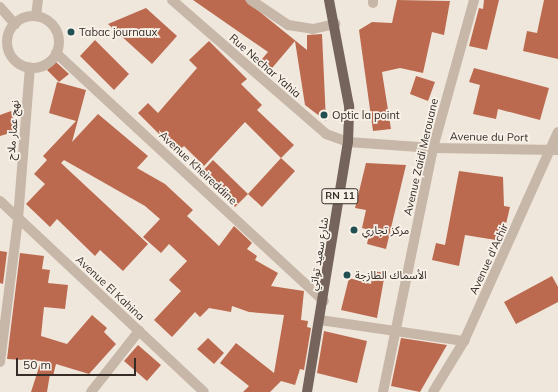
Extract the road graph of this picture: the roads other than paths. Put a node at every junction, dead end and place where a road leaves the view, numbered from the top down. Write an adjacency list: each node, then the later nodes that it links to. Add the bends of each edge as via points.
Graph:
1 (38, 0): 7 (street)
2 (172, 0): 15 (street, Rue Nechar Yahia, via 326,134)
3 (250, 0): 9 (street, via 288,25 314,29)
4 (329, 0): 9 (main road, شارع سعيد تواتي / RN 11)
5 (474, 0): 16 (street, Avenue Zaidi Merouane)
6 (0, 7): 8 (street)
7 (36, 16): 8 (street); 10 (street, via 54,27 59,40)
8 (15, 24): 11 (street, via 8,38)
9 (335, 24): 15 (main road, شارع سعيد تواتي / RN 11, via 349,106)
10 (56, 53): 13 (street, via 44,65); 20 (street, Avenue Kheireddine)
11 (10, 54): 12 (street); 13 (street)
12 (0, 57)
13 (30, 67): 19 (street, نهج عمار ملاح)
14 (558, 132): 17 (street, Avenue d'Achir)
15 (348, 142): 16 (street, Avenue du Port); 20 (main road, شارع سعيد تواتي / RN 11)
16 (433, 148): 17 (street, Avenue du Port); 22 (street, Avenue Zaidi Merouane)
17 (556, 150): 24 (street, Avenue d'Achir)
18 (0, 201): 19 (street, Avenue El Kahina)
19 (18, 219): 23 (street, Avenue El Kahina); 25 (street, نهج عمار ملاح)
20 (324, 300): 21 (main road, شارع سعيد تواتي / RN 11)
21 (320, 320): 22 (street); 28 (main road, شارع سعيد تواتي / RN 11)
22 (396, 331): 24 (street); 29 (street, Avenue Zaidi Merouane)
23 (139, 332): 26 (street); 27 (street, Avenue El Kahina)
24 (464, 341): 30 (street, Avenue d'Achir)
25 (0, 362)
26 (91, 392)
27 (204, 392)
28 (307, 392)
29 (383, 392)
30 (433, 392)

